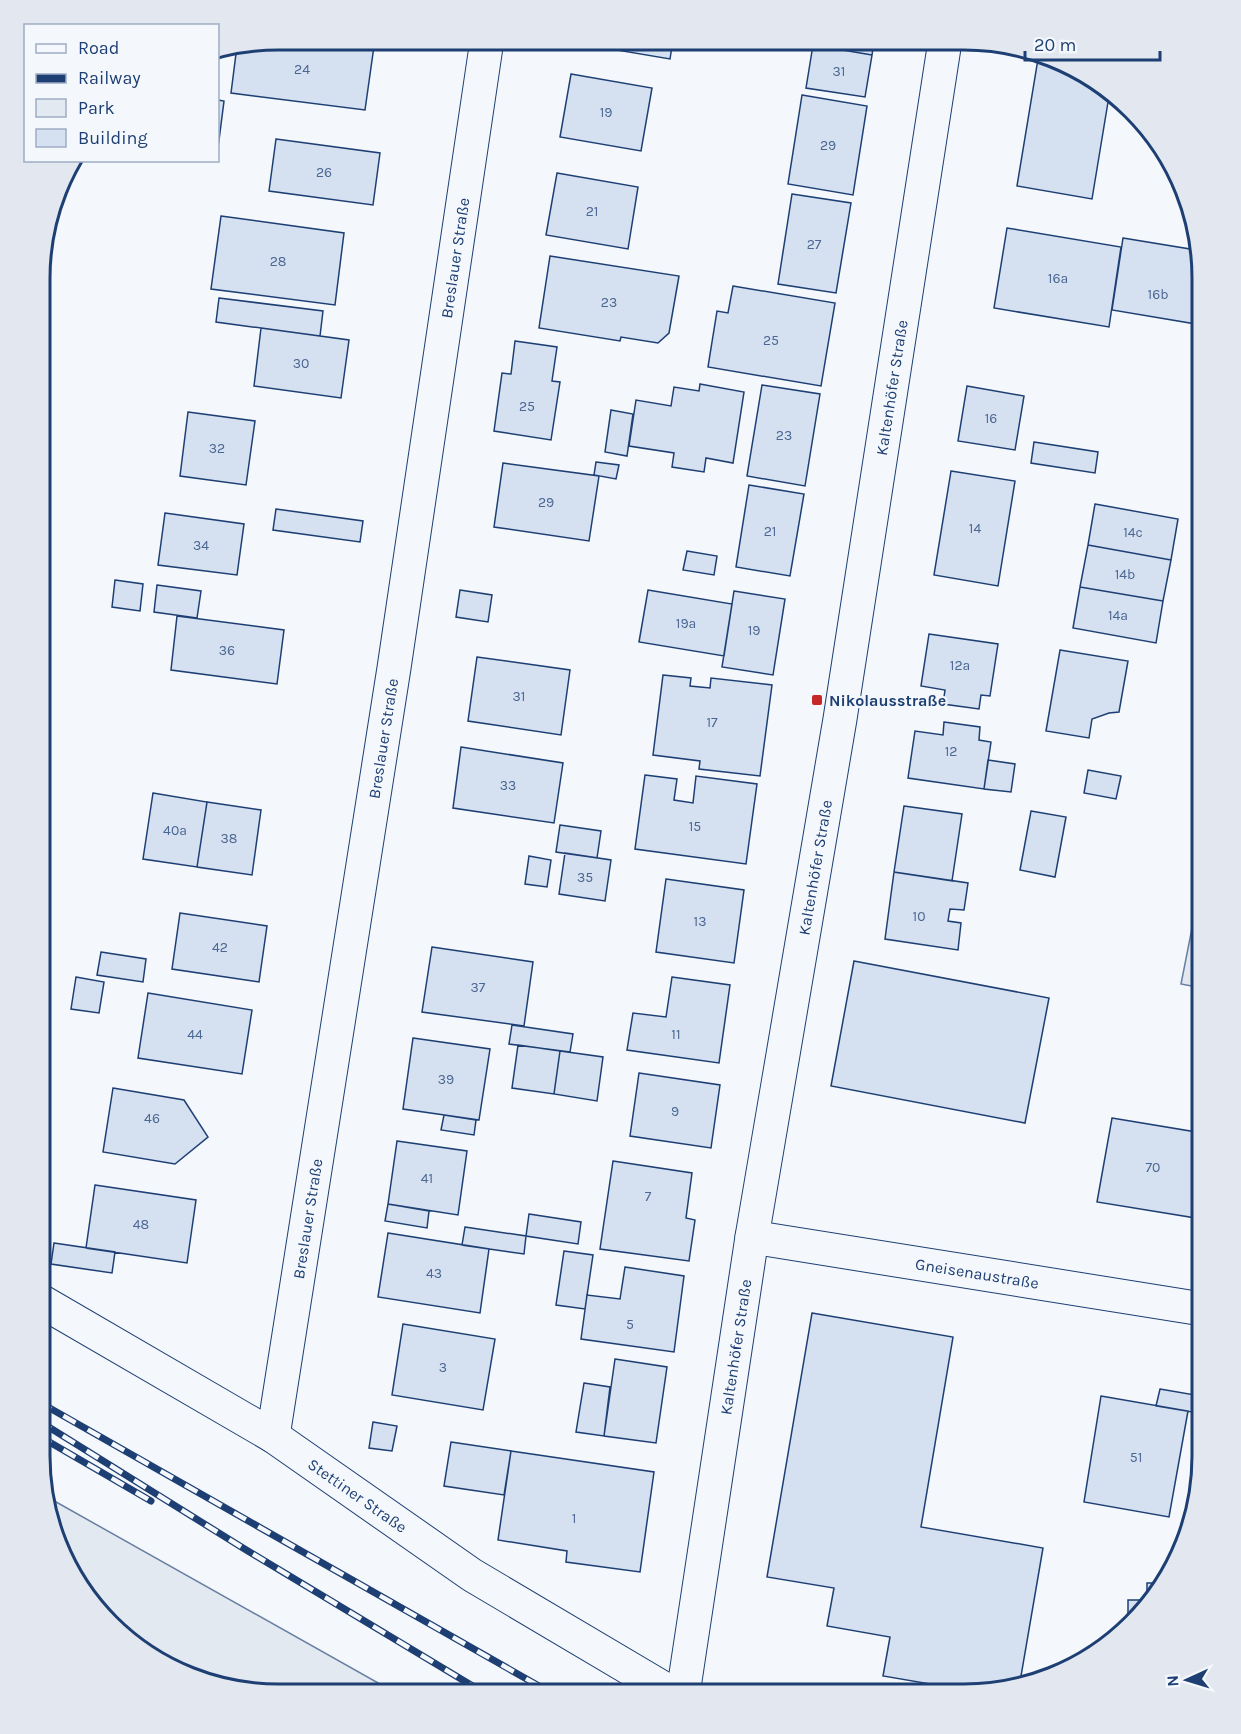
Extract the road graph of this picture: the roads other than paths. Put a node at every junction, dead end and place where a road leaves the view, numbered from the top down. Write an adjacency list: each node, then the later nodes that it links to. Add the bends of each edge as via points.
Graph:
1 (486, 50): 6 (street, Breslauer Straße)
2 (944, 50): 3 (street, Kaltenhöfer Straße, via 842,708)
3 (752, 1237): 5 (street, Gneisenaustraße); 8 (street, Kaltenhöfer Straße)
4 (50, 1306): 6 (street, Stettiner Straße)
5 (1192, 1307)
6 (273, 1436): 7 (street, Stettiner Straße, via 472,1575)
7 (656, 1684)
8 (685, 1684)

